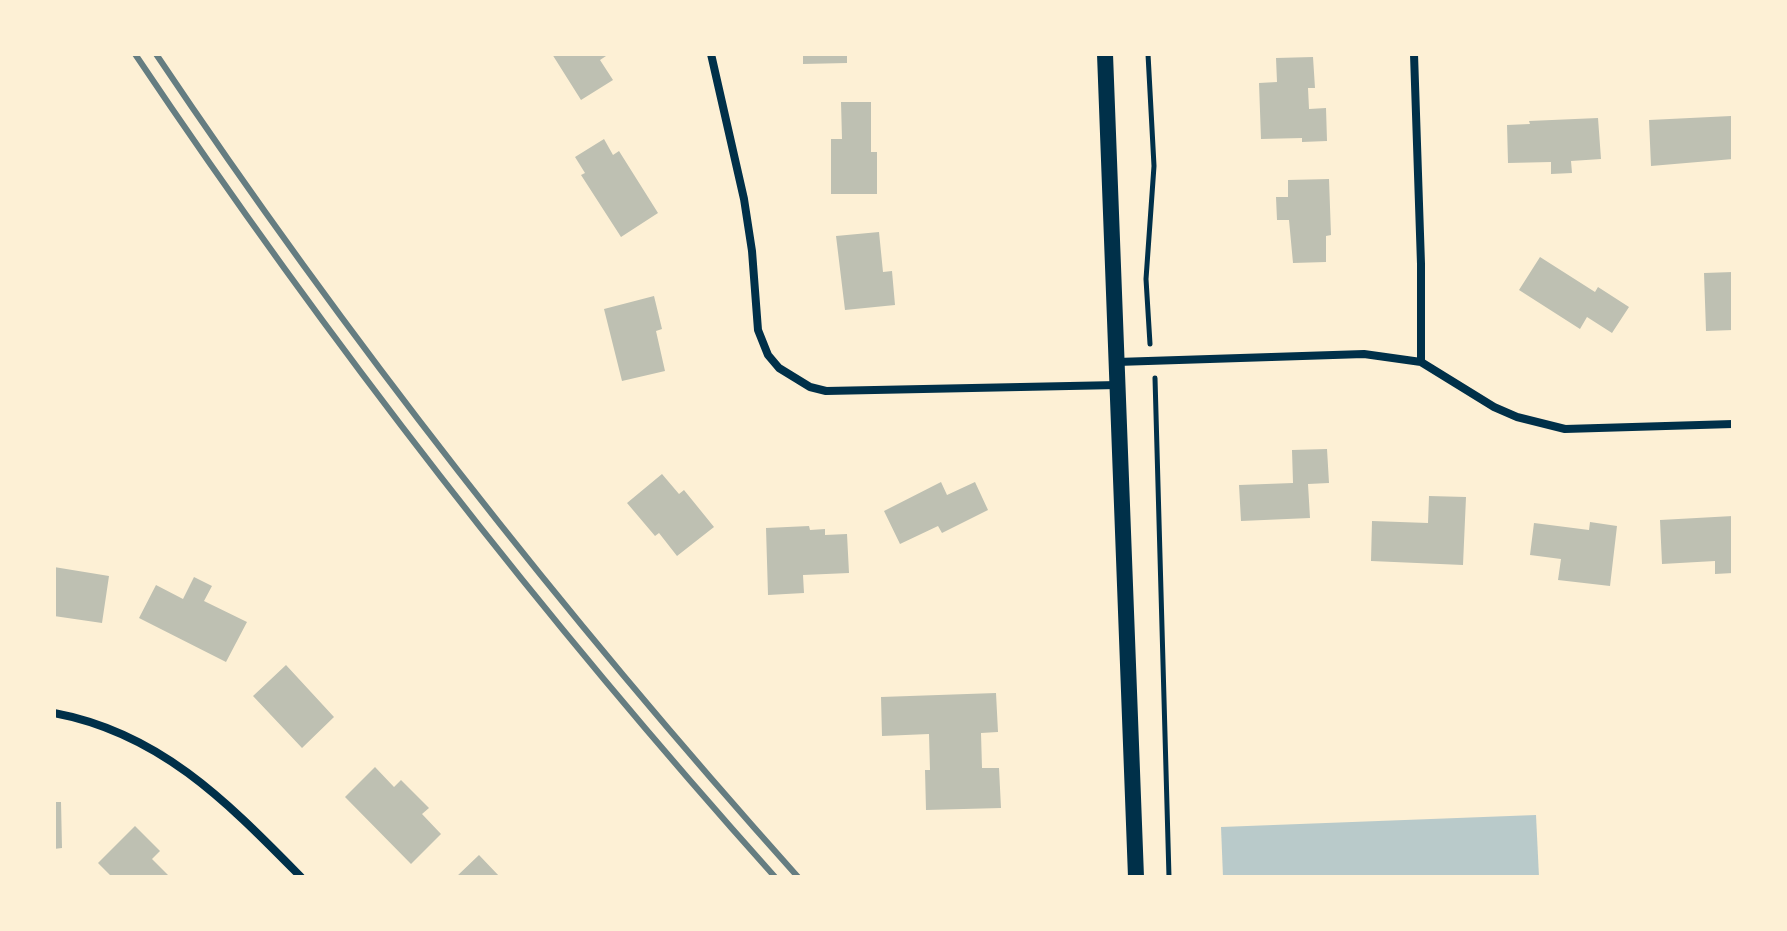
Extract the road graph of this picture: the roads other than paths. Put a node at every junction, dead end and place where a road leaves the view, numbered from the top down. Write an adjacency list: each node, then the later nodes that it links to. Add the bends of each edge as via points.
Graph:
1 (711, 54): 6 (street, via 744,199 758,330 779,368 826,391)
2 (1105, 54): 4 (main road)
3 (1414, 54): 5 (street)
4 (1117, 362): 5 (street, via 1364,354); 6 (main road)
5 (1421, 362): 7 (street, via 1494,407 1565,429)
6 (1118, 385): 10 (main road)
7 (1733, 424)
8 (54, 713): 9 (street, via 108,728 164,755 215,793)
9 (301, 877)
10 (1136, 877)

